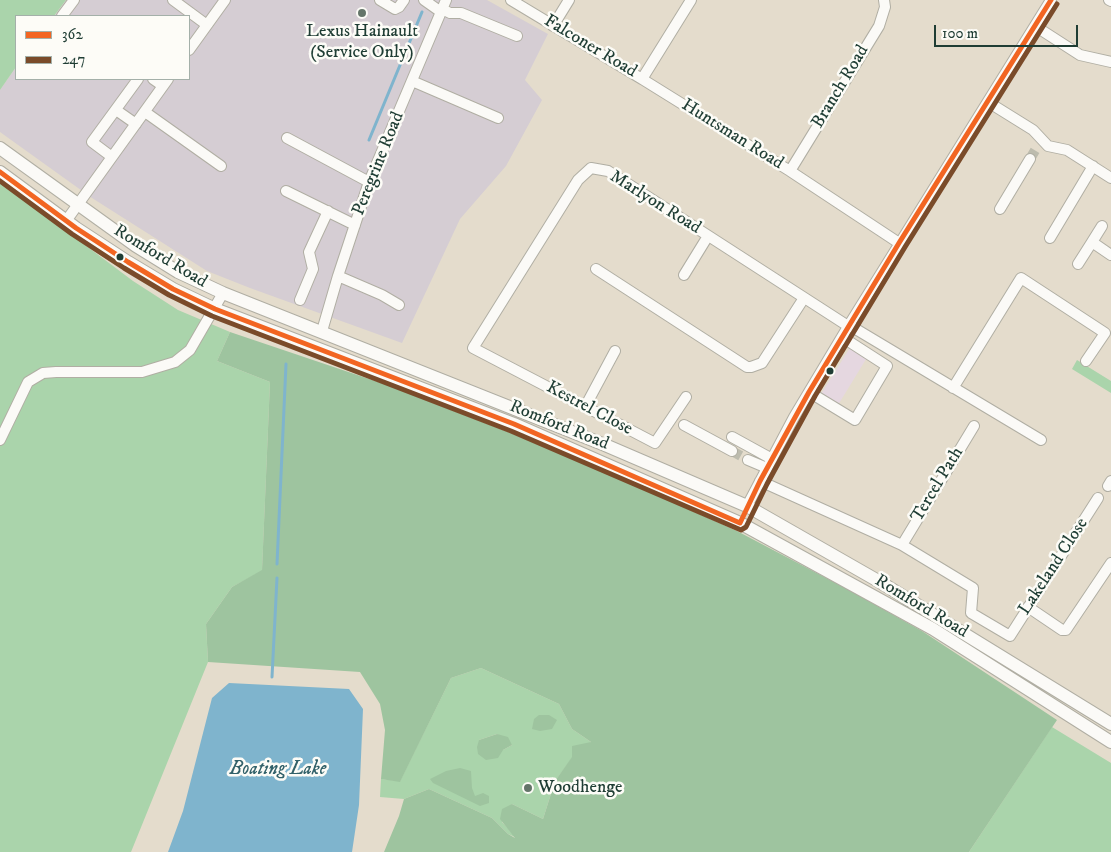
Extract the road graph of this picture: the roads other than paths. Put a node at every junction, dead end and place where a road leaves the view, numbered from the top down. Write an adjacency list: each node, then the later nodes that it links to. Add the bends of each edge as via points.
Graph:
1 (74, 0): 14 (street)
2 (173, 0): 13 (street)
3 (225, 0): 16 (street)
4 (380, 0): 5 (street, via 395,9)
5 (404, 0)
6 (424, 0): 12 (street)
7 (511, 0): 17 (street, Falconer Road)
8 (569, 0): 17 (street)
9 (691, 0): 22 (street)
10 (884, 0): 37 (street, Branch Road, via 885,7 878,26)
11 (1051, 0): 18 (street)
12 (443, 7): 19 (street, via 450,13 461,13); 24 (street, Peregrine Road)
13 (186, 13)
14 (63, 15)
15 (190, 15): 16 (street)
16 (207, 25): 20 (street)
17 (553, 26): 22 (street, Falconer Road)
18 (1035, 26): 21 (street, via 1080,55); 26 (street)
19 (517, 36)
20 (190, 49)
21 (1111, 62)
22 (642, 78): 37 (street, Huntsman Road)
23 (137, 80): 27 (street)
24 (412, 81): 29 (street); 40 (street, Peregrine Road)
25 (166, 82): 28 (street)
26 (988, 102): 36 (street, via 1033,130 1039,143 1067,150); 51 (street)
27 (116, 110): 30 (street); 33 (street, via 92,142)
28 (145, 112): 30 (street); 35 (street)
29 (498, 118)
30 (136, 124): 33 (street)
31 (287, 138): 40 (street)
32 (0, 148): 42 (main road, Romford Road)
33 (112, 157): 42 (street)
34 (1030, 159): 43 (street)
35 (221, 166)
36 (1093, 166): 39 (street); 49 (street)
37 (790, 171): 51 (street, Huntsman Road)
38 (0, 172): 45 (main road, Romford Road)
39 (1111, 178)
40 (369, 182): 46 (street, Peregrine Road)
41 (286, 191): 44 (street)
42 (78, 204): 45 (street); 57 (main road, Romford Road, via 151,256)
43 (1000, 209)
44 (328, 211): 46 (street); 59 (street, via 309,252 313,269)
45 (66, 221): 61 (main road, Romford Road, via 148,275)
46 (355, 225): 56 (street, Peregrine Road)
47 (1102, 226): 50 (street)
48 (708, 236): 55 (street); 58 (street, Marlyon Road); 65 (street, Marlyon Road, via 608,172 592,168 578,180)
49 (1050, 238)
50 (1092, 242): 52 (street); 53 (street)
51 (899, 243): 62 (street)
52 (1111, 255)
53 (1078, 264)
54 (596, 268): 58 (street, via 751,368 762,363)
55 (684, 274)
56 (338, 276): 60 (street); 63 (street, Peregrine Road)
57 (223, 293): 61 (street); 63 (main road, Romford Road)
58 (804, 298): 62 (street, Marlyon Road)
59 (300, 300)
60 (399, 305)
61 (215, 309): 75 (street, via 190,350 175,362 142,372 44,373 28,382); 83 (main road, Romford Road, via 514,424)
62 (849, 326): 64 (street); 68 (street, Marlyon Road)
63 (322, 331): 82 (main road, Romford Road, via 605,444)
64 (842, 337): 69 (street); 69 (street, via 888,366 855,420)
65 (473, 348): 71 (street, Kestrel Close)
66 (615, 351): 71 (street)
67 (1086, 361): 68 (street, via 1106,333 1021,278)
68 (953, 388): 76 (street, Marlyon Road)
69 (809, 392): 79 (street)
70 (686, 398): 71 (street, Kestrel Close, via 655,443)
71 (585, 407)
72 (684, 425): 77 (street)
73 (974, 426): 84 (street, Tercel Path)
74 (732, 437): 79 (street)
75 (0, 440)
76 (1041, 440)
77 (732, 451)
78 (748, 460): 79 (street)
79 (769, 464): 80 (street)
80 (760, 481): 82 (street); 84 (street, Romford Road)
81 (1098, 498): 86 (street, Lakeland Close)
82 (747, 506): 83 (main road); 88 (main road, Romford Road, via 896,592)
83 (740, 523): 89 (main road, Romford Road, via 933,629)
84 (902, 545): 87 (street, Romford Road, via 973,588 971,613)
85 (1111, 563): 86 (street, via 1066,630)
86 (1028, 607): 87 (street, Lakeland Close)
87 (1010, 636)
88 (1111, 724)
89 (1111, 742)

